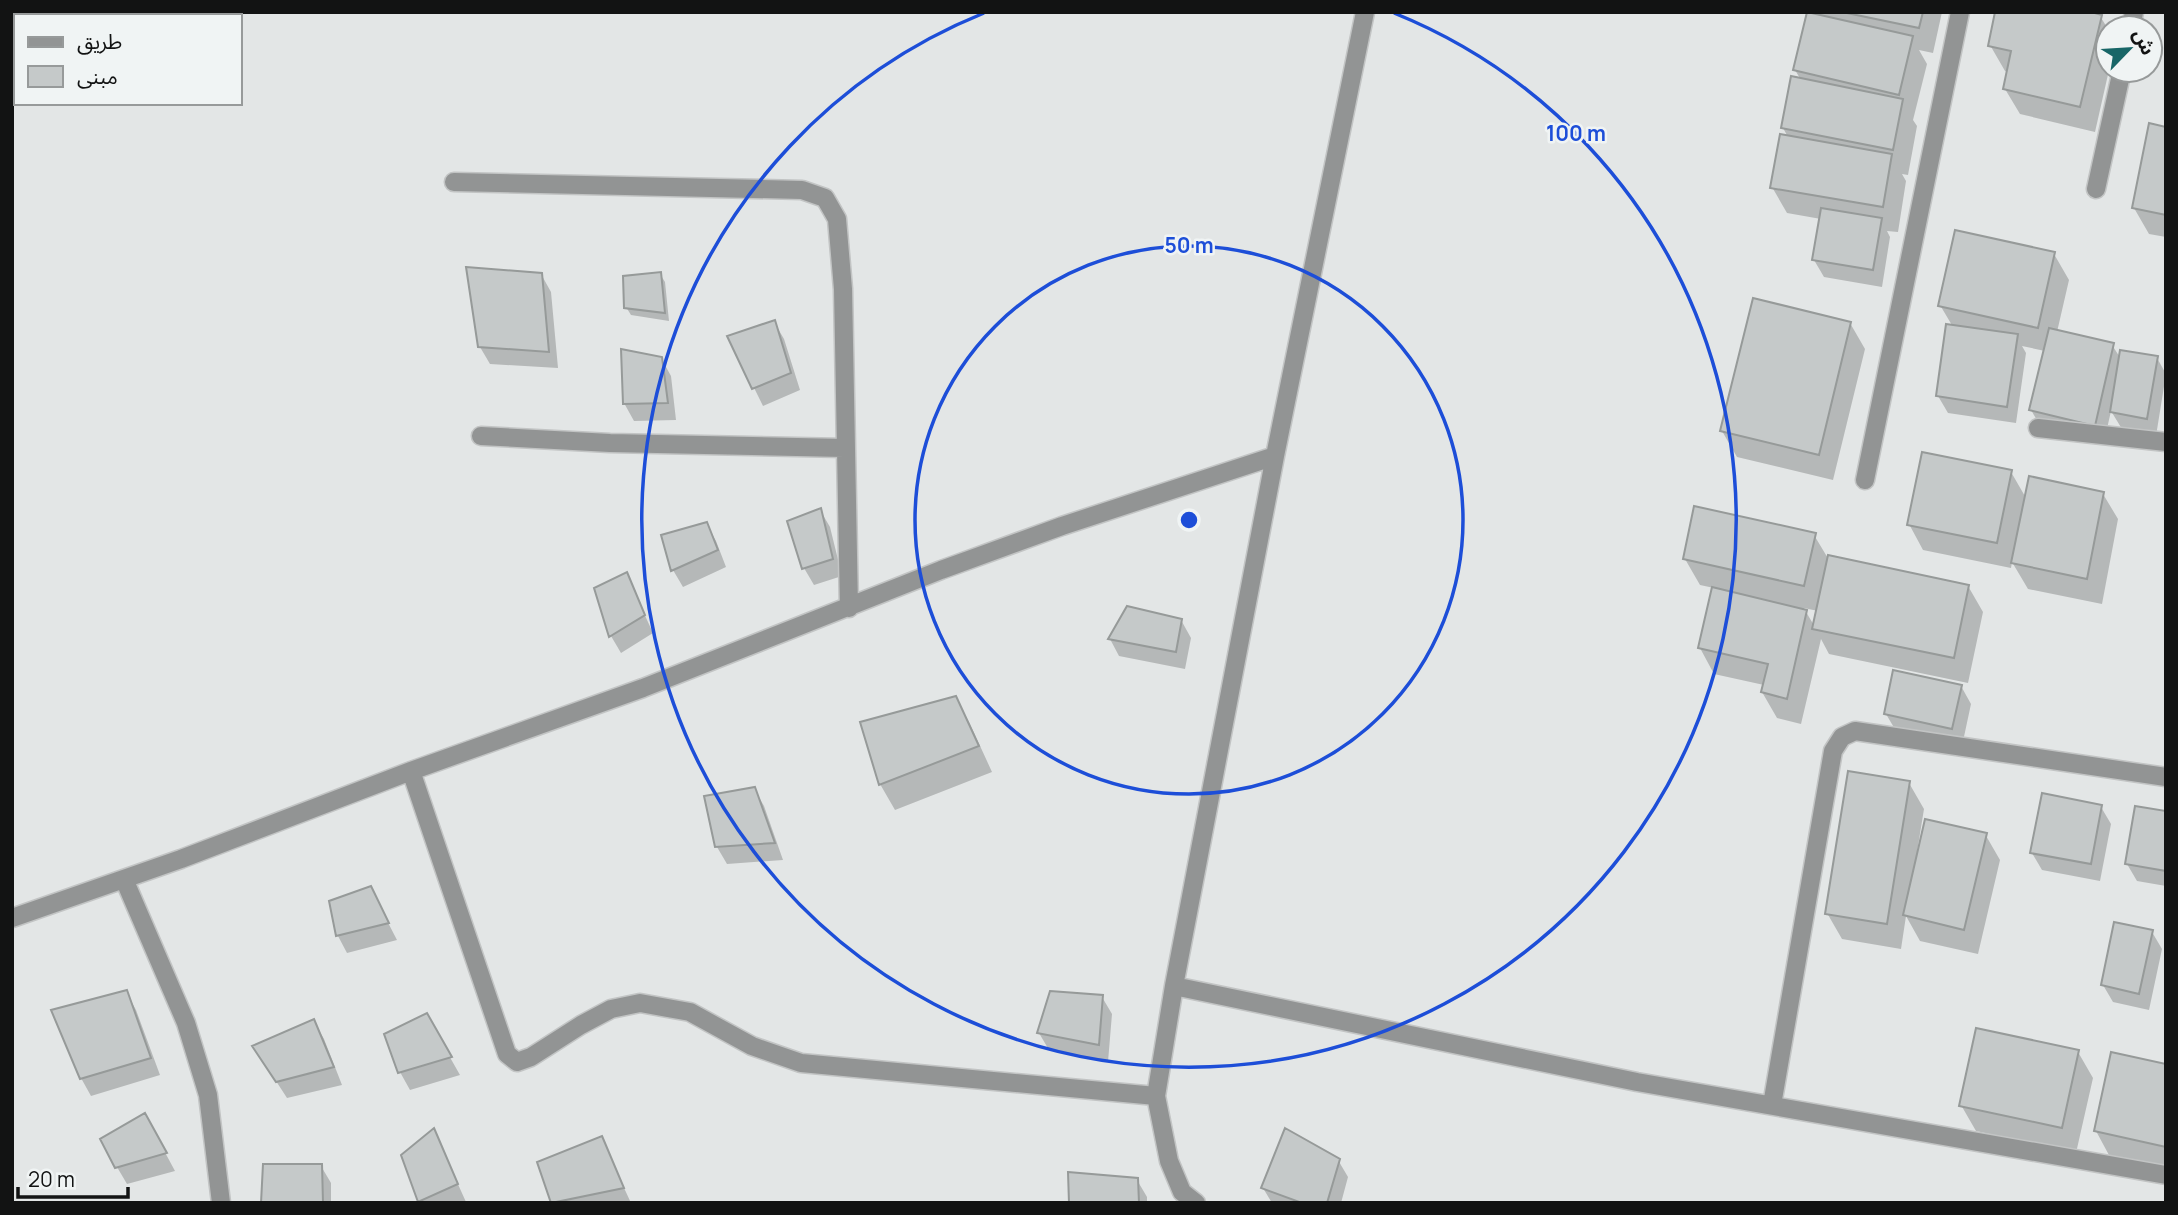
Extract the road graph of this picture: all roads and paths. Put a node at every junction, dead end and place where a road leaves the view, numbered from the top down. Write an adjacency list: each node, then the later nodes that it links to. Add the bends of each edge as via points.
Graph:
1 (1365, 12): 10 (street)
2 (1960, 12): 11 (street)
3 (2119, 84): 5 (street)
4 (454, 181): 9 (street, via 802,190 825,198 837,219 843,289)
5 (2096, 189)
6 (2038, 428): 8 (street)
7 (481, 436): 9 (street)
8 (2166, 442)
9 (844, 448): 12 (street)
10 (1275, 456): 12 (street, via 1062,526); 17 (street)
11 (1865, 480)
12 (849, 608): 13 (street)
13 (411, 771): 15 (street); 18 (street, via 508,1054 517,1062 611,1009 640,1003 690,1012 752,1046 801,1063)
14 (2166, 777): 19 (street, via 1856,731 1842,737 1833,751)
15 (124, 879): 16 (street); 21 (street, via 186,1023 208,1095)
16 (12, 918)
17 (1174, 986): 18 (street); 19 (street, via 1637,1082)
18 (1156, 1096): 22 (street, via 1169,1161 1182,1192)
19 (1772, 1105): 20 (street)
20 (2166, 1175)
21 (221, 1203)
22 (1196, 1203)

